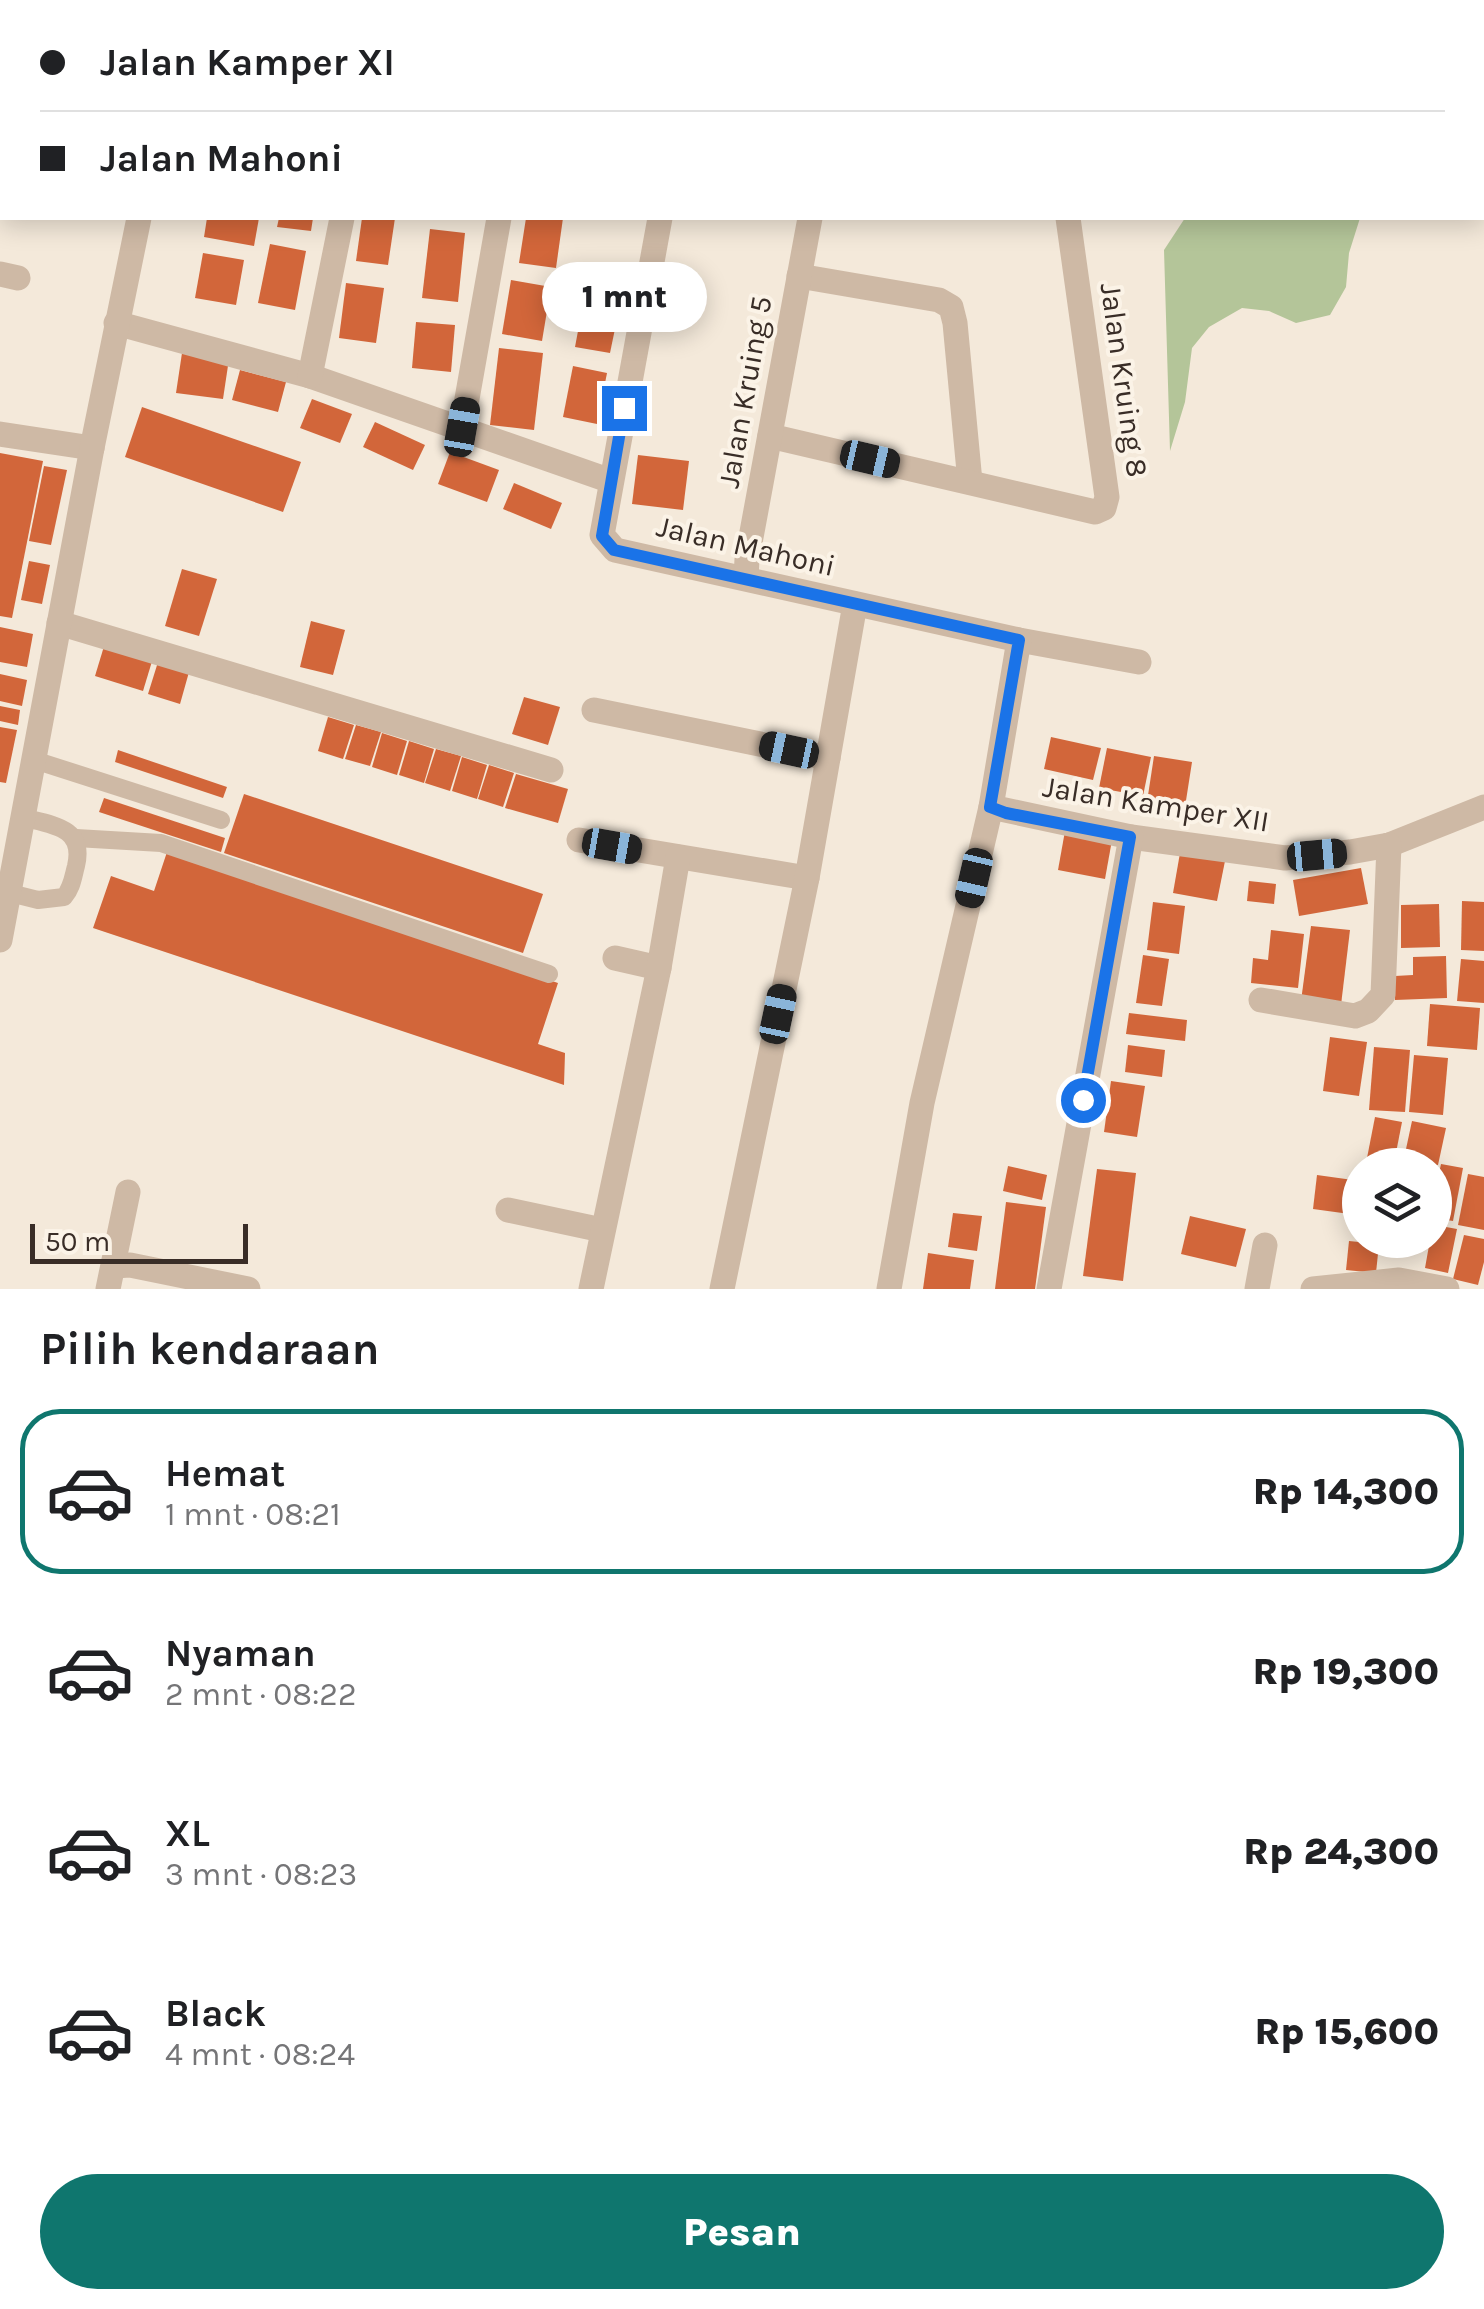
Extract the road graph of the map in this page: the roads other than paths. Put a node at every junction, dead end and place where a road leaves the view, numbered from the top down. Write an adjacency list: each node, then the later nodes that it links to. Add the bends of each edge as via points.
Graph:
1 (139, 220): 8 (street)
2 (342, 220): 9 (street)
3 (499, 220): 10 (street)
4 (660, 220): 14 (street, Jalan Mahoni)
5 (810, 220): 7 (street, Jalan Kruing 5)
6 (1068, 220): 15 (street, Jalan Kruing 8, via 1104,508 1095,512)
7 (799, 276): 12 (street, Jalan Kruing 5); 15 (street, via 951,307)
8 (116, 322): 9 (street); 13 (street)
9 (310, 376): 10 (street)
10 (462, 427): 14 (street)
11 (0, 434): 13 (street)
12 (770, 436): 15 (street, Jalan Kruing 8); 16 (street, Jalan Kruing 5)
13 (92, 448): 18 (street)
14 (611, 481): 16 (street, Jalan Mahoni, via 602,536 614,550)
15 (970, 482)
16 (746, 578): 17 (street, Jalan Mahoni)
17 (855, 604): 19 (street, Jalan Mahoni); 22 (street)
18 (59, 623): 23 (street); 24 (street)
19 (1019, 640): 20 (street, Jalan Mahoni); 25 (street)
20 (1139, 662)
21 (594, 710): 22 (street)
22 (828, 758): 34 (street)
23 (34, 760): 27 (street); 28 (lane)
24 (551, 770)
25 (990, 807): 29 (street, Jalan Kamper XII); 49 (street, via 922,1104)
26 (1484, 807): 32 (street, Jalan Kamper XII)
27 (25, 818): 30 (lane); 35 (street)
28 (222, 820)
29 (1130, 837): 32 (street, Jalan Kamper XII, via 1284,858); 50 (street)
30 (76, 838): 35 (lane, via 78,855 64,897); 39 (lane, via 161,844)
31 (580, 840): 33 (street)
32 (1388, 844): 40 (street, via 1383,995 1355,1016)
33 (678, 857): 34 (street); 38 (street)
34 (807, 878): 48 (street)
35 (10, 893): 36 (street)
36 (0, 940)
37 (615, 958): 38 (street)
38 (659, 968): 43 (street)
39 (549, 974)
40 (1261, 1000)
41 (128, 1192): 45 (street)
42 (508, 1210): 43 (street)
43 (602, 1230): 47 (street)
44 (1265, 1245): 51 (street)
45 (111, 1278): 46 (street, via 130,1264)
46 (248, 1289)
47 (591, 1289)
48 (722, 1289)
49 (889, 1289)
50 (1049, 1289)
51 (1257, 1289)
52 (1313, 1289): 53 (street, via 1398,1280)
53 (1447, 1289)

